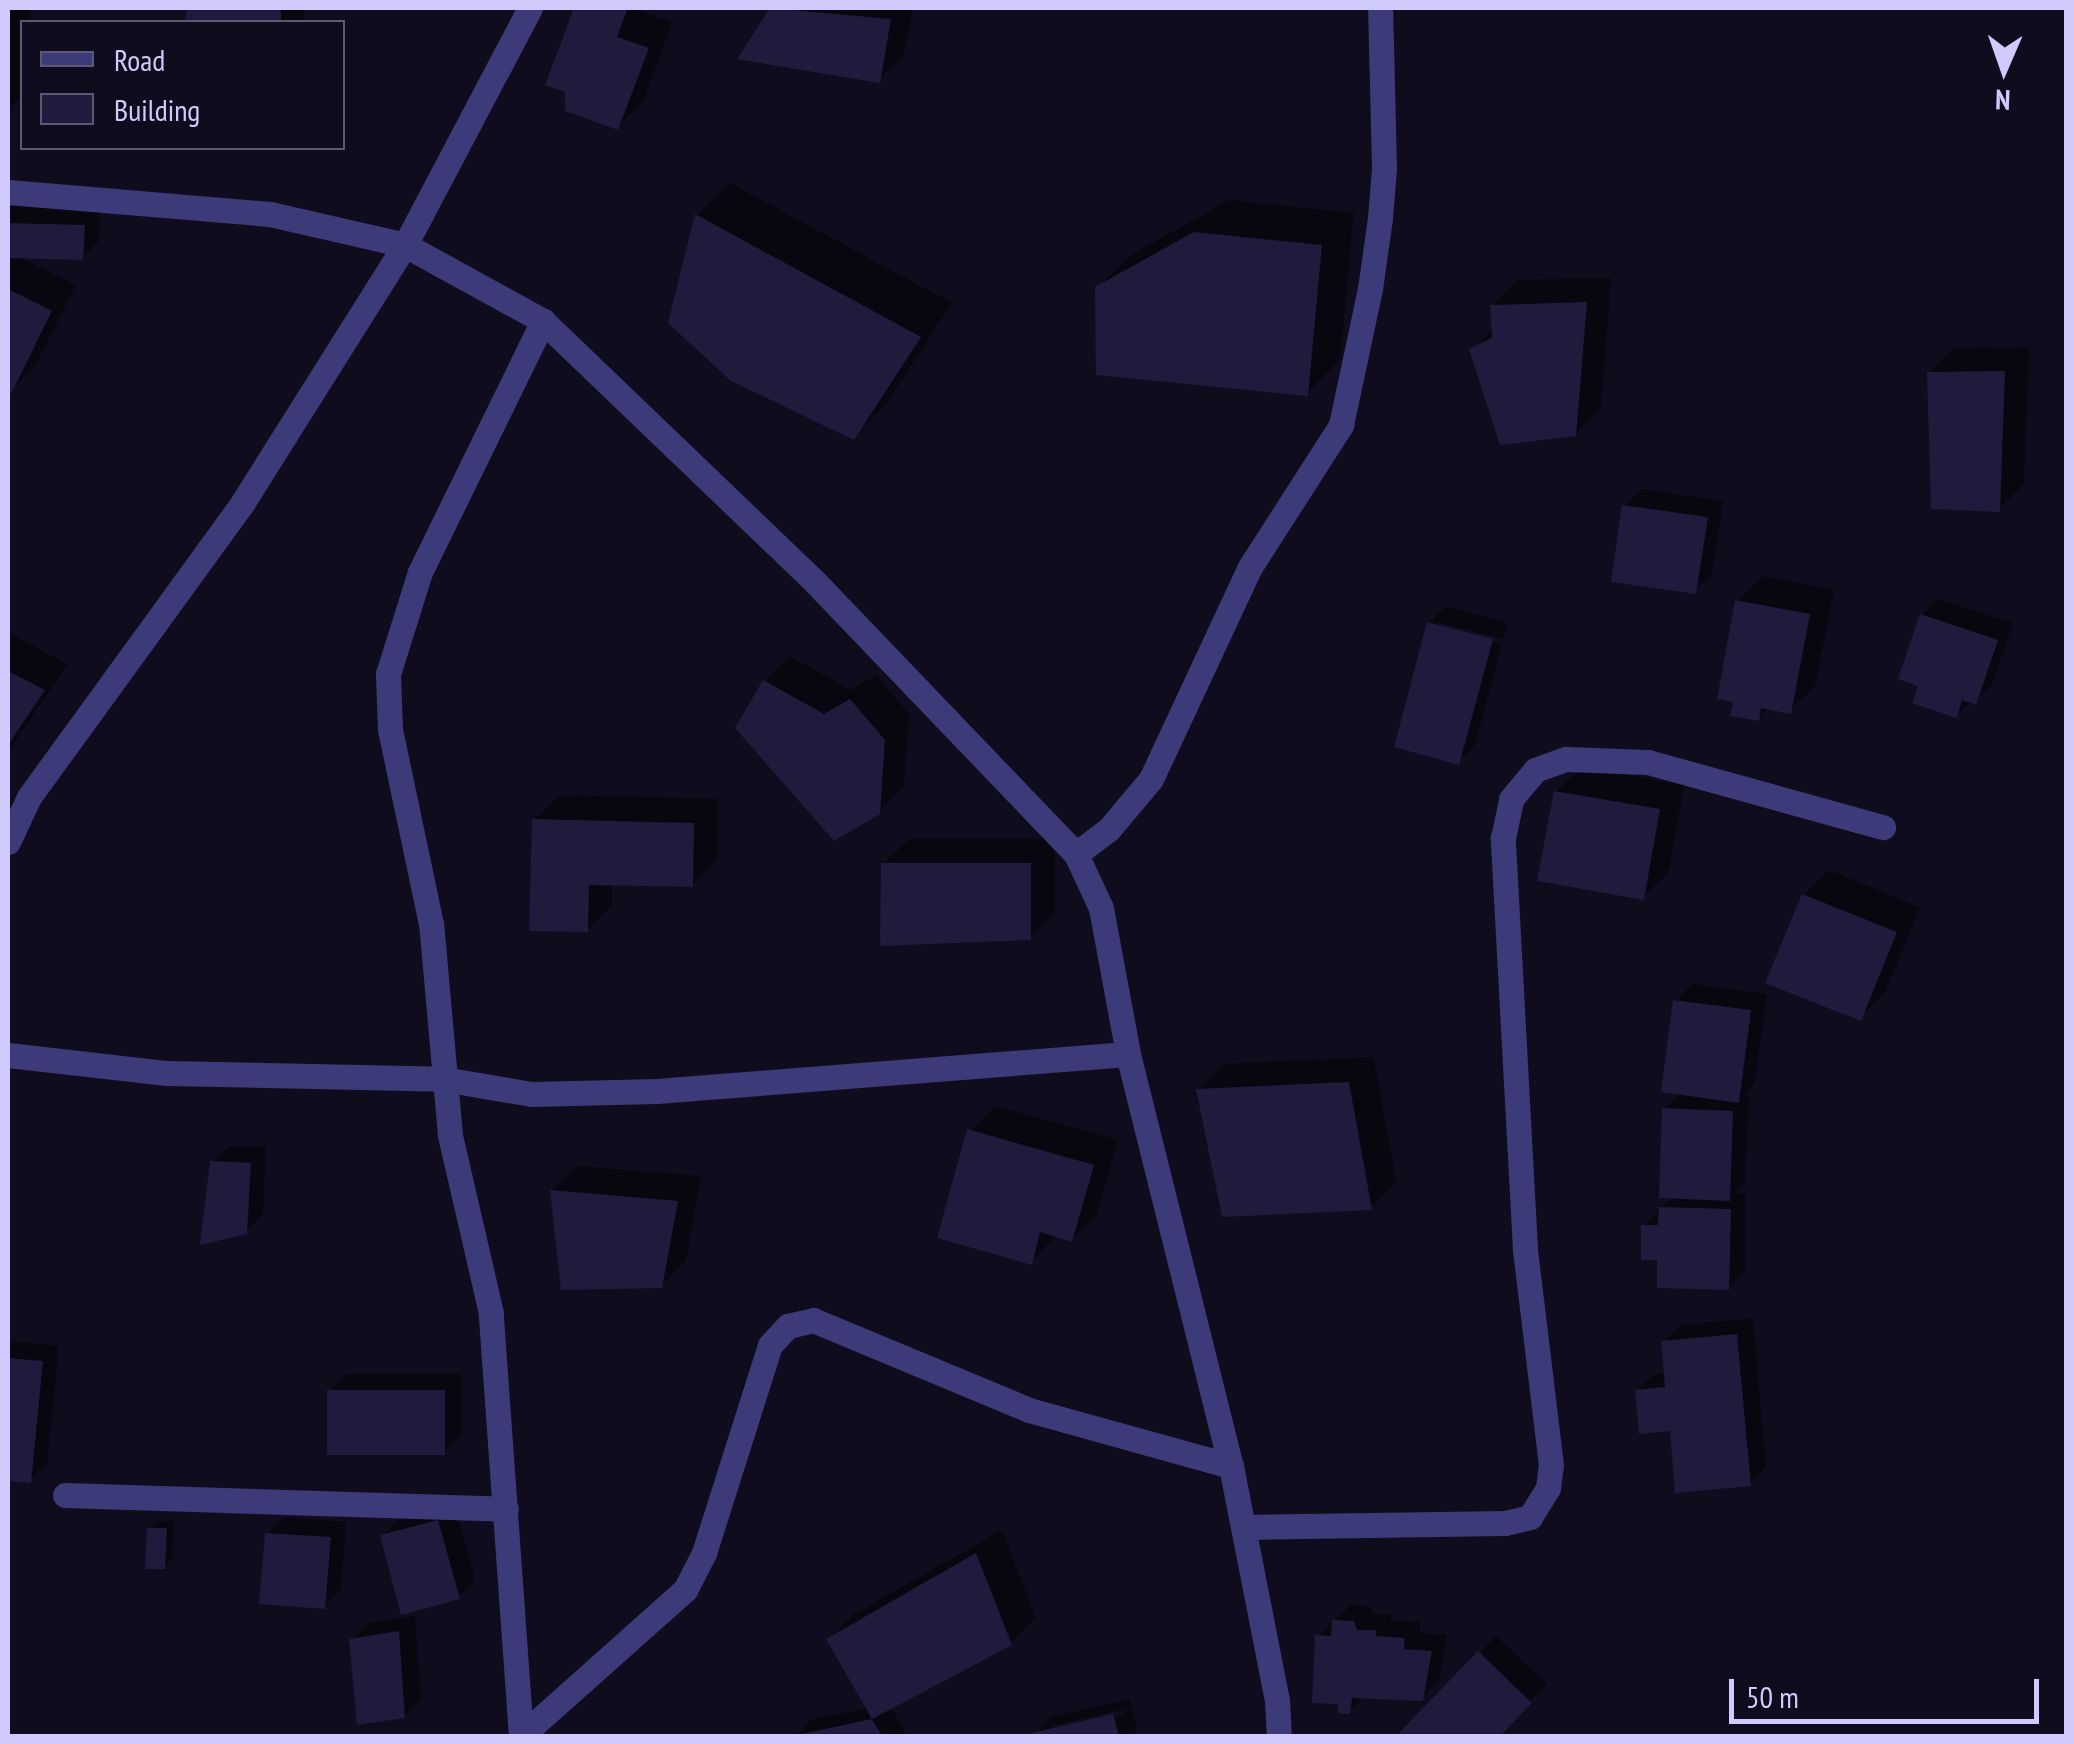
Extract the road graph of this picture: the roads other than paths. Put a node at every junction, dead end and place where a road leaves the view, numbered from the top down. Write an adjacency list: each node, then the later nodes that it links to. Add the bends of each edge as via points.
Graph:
1 (530, 8): 4 (street)
2 (1380, 8): 9 (street, via 1384,168 1370,290 1341,425 1250,567 1152,779 1109,829)
3 (8, 192): 4 (street, via 270,214)
4 (405, 245): 5 (street); 6 (street, via 243,502)
5 (543, 321): 9 (street, via 815,582); 12 (street, via 420,572 388,674 390,729 432,924)
6 (18, 792): 8 (street)
7 (1882, 827): 16 (street, via 1648,762 1566,760 1535,770 1510,800 1503,838 1525,1250 1551,1465 1548,1488 1530,1516 1505,1523)
8 (8, 842)
9 (1076, 854): 10 (street, via 1101,908)
10 (1128, 1054): 12 (street, via 656,1091 532,1094); 13 (street)
11 (8, 1055): 12 (street, via 167,1072)
12 (443, 1079): 15 (street, via 491,1313)
13 (1231, 1466): 16 (street); 17 (street, via 1030,1410 812,1320 788,1326 770,1345 704,1553 684,1590)
14 (65, 1495): 15 (street)
15 (506, 1509): 17 (street)
16 (1244, 1527): 18 (street)
17 (521, 1736)
18 (1279, 1736)

